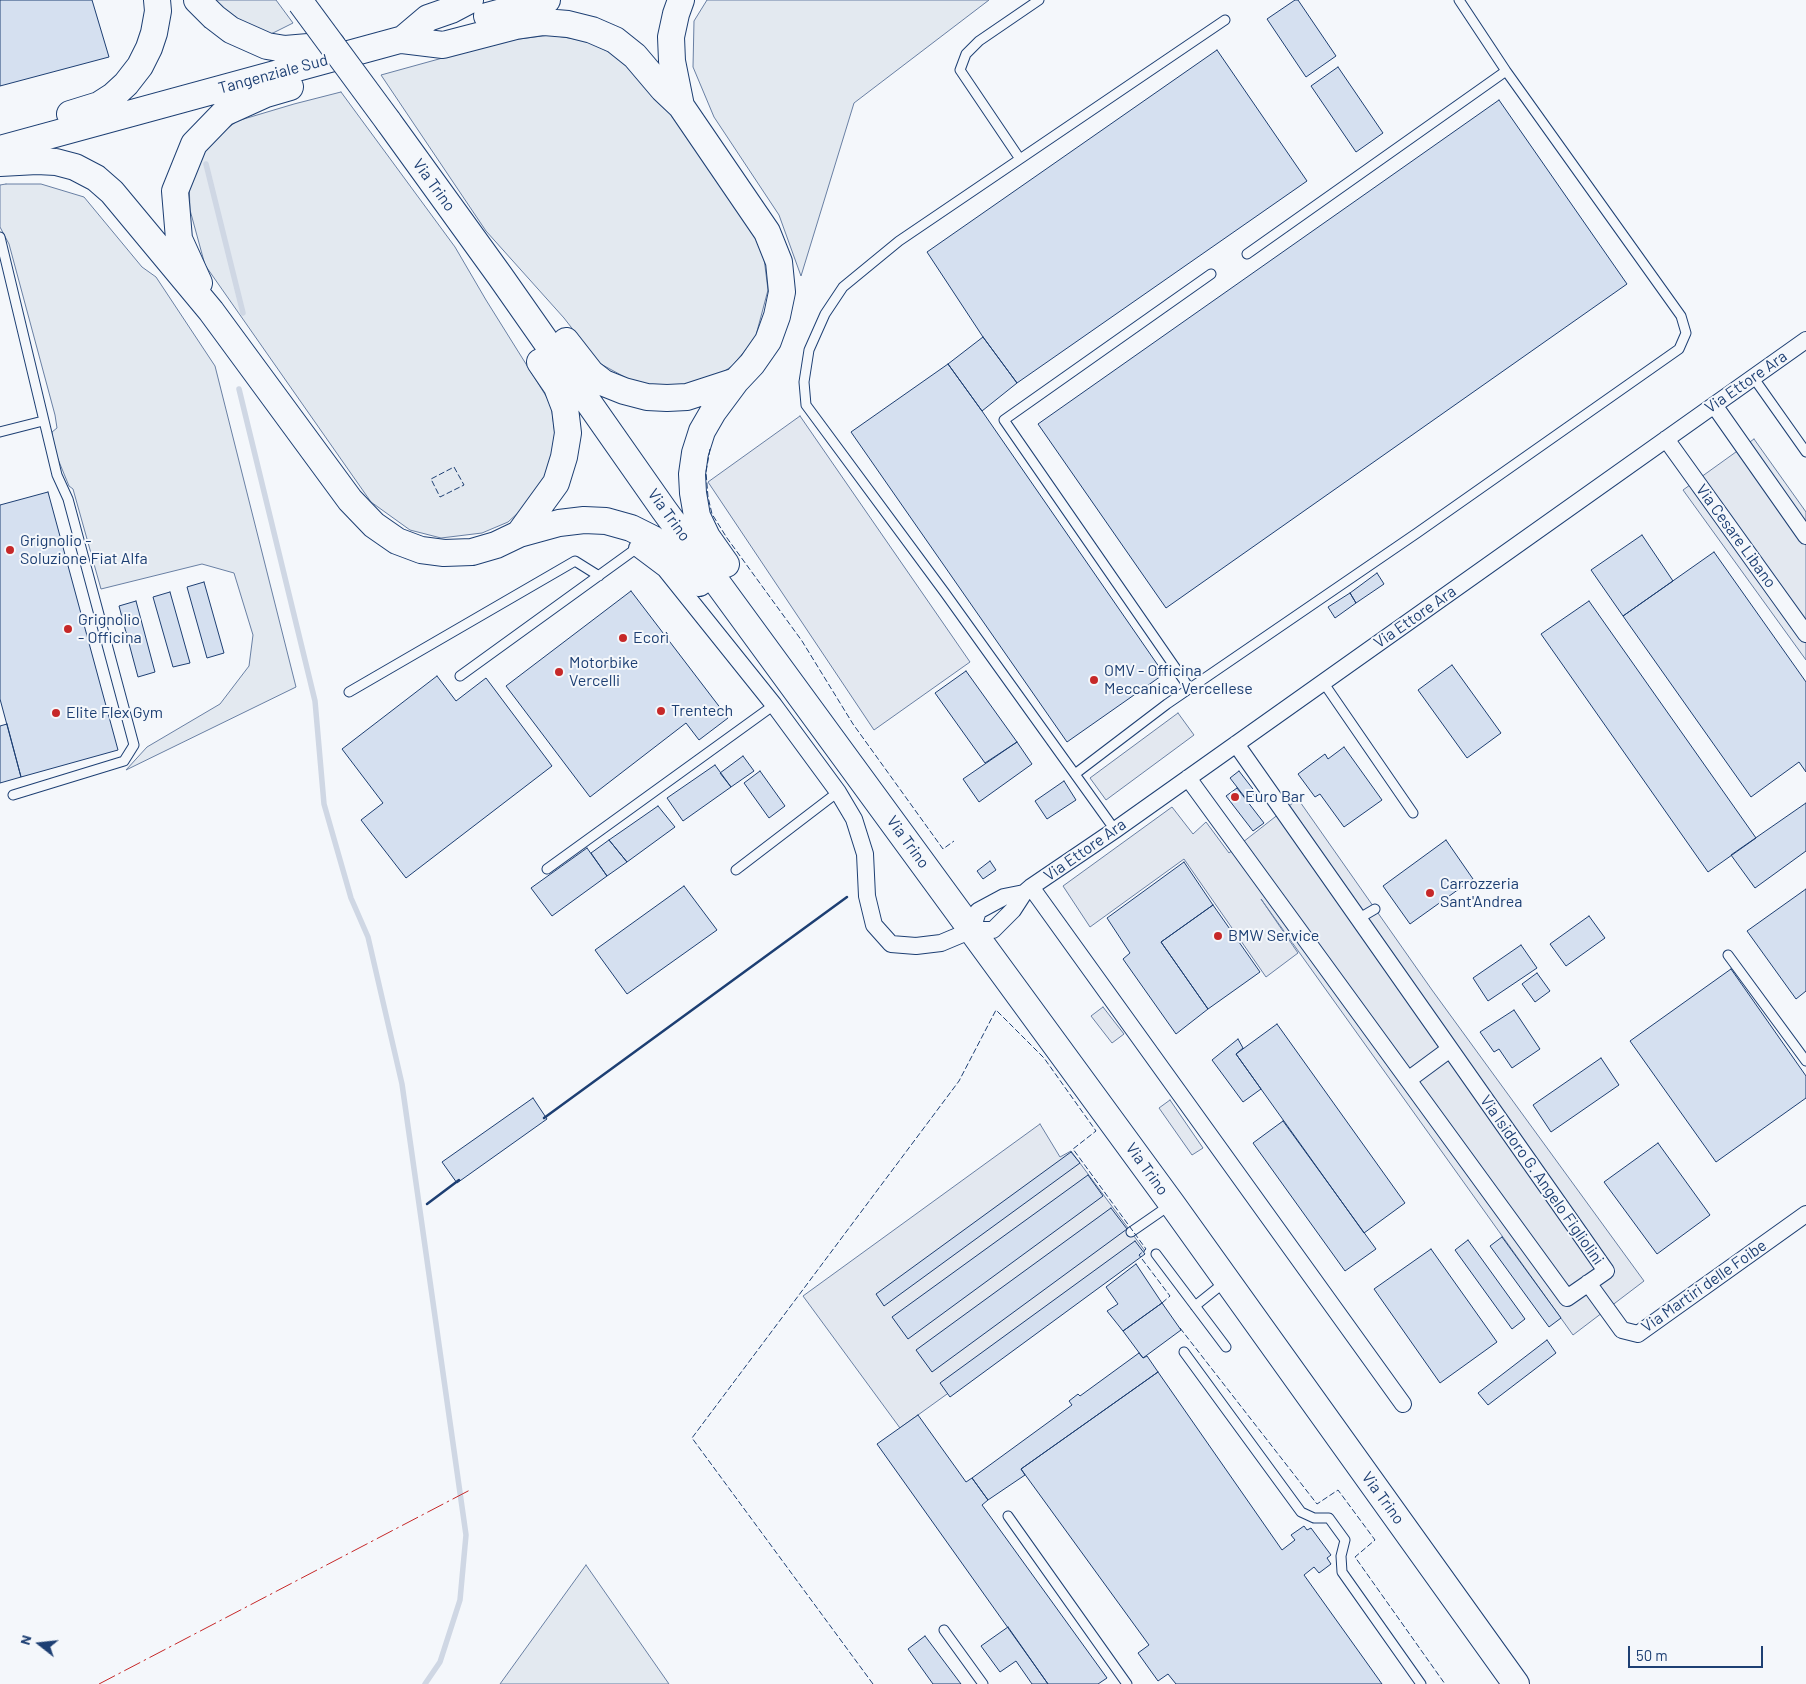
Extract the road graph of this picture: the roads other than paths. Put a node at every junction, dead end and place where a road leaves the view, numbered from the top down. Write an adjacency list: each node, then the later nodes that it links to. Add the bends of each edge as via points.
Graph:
1 (158, 0): 14 (main road, via 149,48 140,66 113,96 76,112)
2 (197, 0): 11 (main road, via 232,30 267,46 285,49 328,44)
3 (470, 0): 10 (main road, via 428,18)
4 (546, 0): 10 (main road, Tangenziale Sud)
5 (681, 0): 13 (main road, via 671,37)
6 (1038, 0): 16 (lane, via 979,41 966,54 960,70)
7 (1459, 0): 12 (lane)
8 (300, 1): 21 (main road, Via Trino, bridge)
9 (1225, 20): 16 (lane)
10 (402, 40): 11 (main road, Tangenziale Sud); 13 (main road, via 443,44 516,26 544,22 568,24 615,40 635,56)
11 (357, 51): 15 (main road, Tangenziale Sud); 22 (main road, via 327,76 266,94 224,113 194,144 175,191 179,239)
12 (1506, 71): 19 (lane); 38 (lane, via 1681,316 1686,333 1679,349)
13 (681, 106): 25 (main road, via 767,232 779,262 782,292 768,341)
14 (0, 132)
15 (0, 149)
16 (1020, 159): 43 (lane, via 898,241 843,287 825,314 810,350 804,382 806,405 946,593)
17 (0, 163): 22 (main road, via 56,162 96,178 112,192)
18 (0, 238): 27 (lane)
19 (1247, 254)
20 (1210, 274): 38 (lane, via 1004,420)
21 (500, 276): 25 (main road, via 550,320 591,373 604,383 647,397 667,398 687,397); 31 (main road, via 517,330 557,387 565,408 568,433 556,483); 40 (main road, Via Trino, via 664,510)
22 (211, 311): 31 (main road, via 350,500 374,525 397,541 421,550 444,553 472,552)
23 (1806, 340): 24 (street, Via Ettore Ara)
24 (1753, 377): 26 (street, Via Ettore Ara); 30 (lane)
25 (736, 381): 40 (main road, via 702,432 694,453 693,493 707,537 777,638)
26 (1714, 405): 29 (street, Via Ettore Ara); 32 (street)
27 (43, 421): 28 (lane); 46 (lane, via 57,475 68,499 134,745 124,761)
28 (0, 432)
29 (1666, 439): 35 (street, Via Cesare Libano); 37 (street, Via Ettore Ara)
30 (1806, 452)
31 (519, 534): 40 (main road, via 584,520 631,528 653,539 676,556 754,654)
32 (1806, 536)
33 (636, 548): 34 (lane); 41 (street, via 665,569)
34 (599, 576): 36 (lane); 39 (lane, via 575,561)
35 (1806, 634)
36 (460, 676)
37 (1323, 682): 42 (street, Via Ettore Ara); 47 (lane)
38 (1190, 689): 43 (lane)
39 (349, 692)
40 (803, 698): 54 (main road, Via Trino)
41 (774, 705): 45 (street); 49 (lane)
42 (1236, 744): 44 (street, Via Ettore Ara); 53 (street, Via Isidoro G. Angelo Figliolini)
43 (1074, 774): 48 (lane)
44 (1188, 778): 48 (street, Via Ettore Ara); 58 (street, Via Isidoro G. Angelo Figliolini)
45 (838, 792): 50 (lane); 54 (street, via 854,819 865,854 867,896 874,925 891,944 941,943)
46 (13, 795)
47 (1413, 813)
48 (1115, 830): 51 (street, Via Ettore Ara)
49 (547, 869)
50 (736, 870)
51 (1028, 890): 54 (street, Via Ettore Ara, via 993,930); 68 (street)
52 (1375, 909): 53 (lane)
53 (1358, 919): 56 (street, Via Isidoro G. Angelo Figliolini)
54 (972, 930): 59 (main road, Via Trino)
55 (1728, 955): 57 (lane)
56 (1450, 1049): 58 (street); 64 (street, Via Isidoro G. Angelo Figliolini, via 1606,1270)
57 (1806, 1061)
58 (1408, 1080): 64 (street, Via Isidoro G. Angelo Figliolini, via 1567,1298)
59 (1172, 1204): 61 (lane); 63 (main road, Via Trino)
60 (1806, 1214): 64 (street, Via Martiri delle Foibe, via 1638,1334 1622,1330)
61 (1131, 1232)
62 (1156, 1254): 65 (lane)
63 (1227, 1280): 65 (lane); 74 (main road, Via Trino)
64 (1588, 1283)
65 (1195, 1306): 66 (lane)
66 (1226, 1347)
67 (1184, 1352): 73 (lane, via 1301,1512 1314,1518 1328,1518 1345,1540 1340,1556 1342,1572)
68 (1403, 1404)
69 (1008, 1516): 72 (lane)
70 (944, 1630): 71 (lane)
71 (983, 1684)
72 (1127, 1684)
73 (1421, 1684)
74 (1516, 1684)

